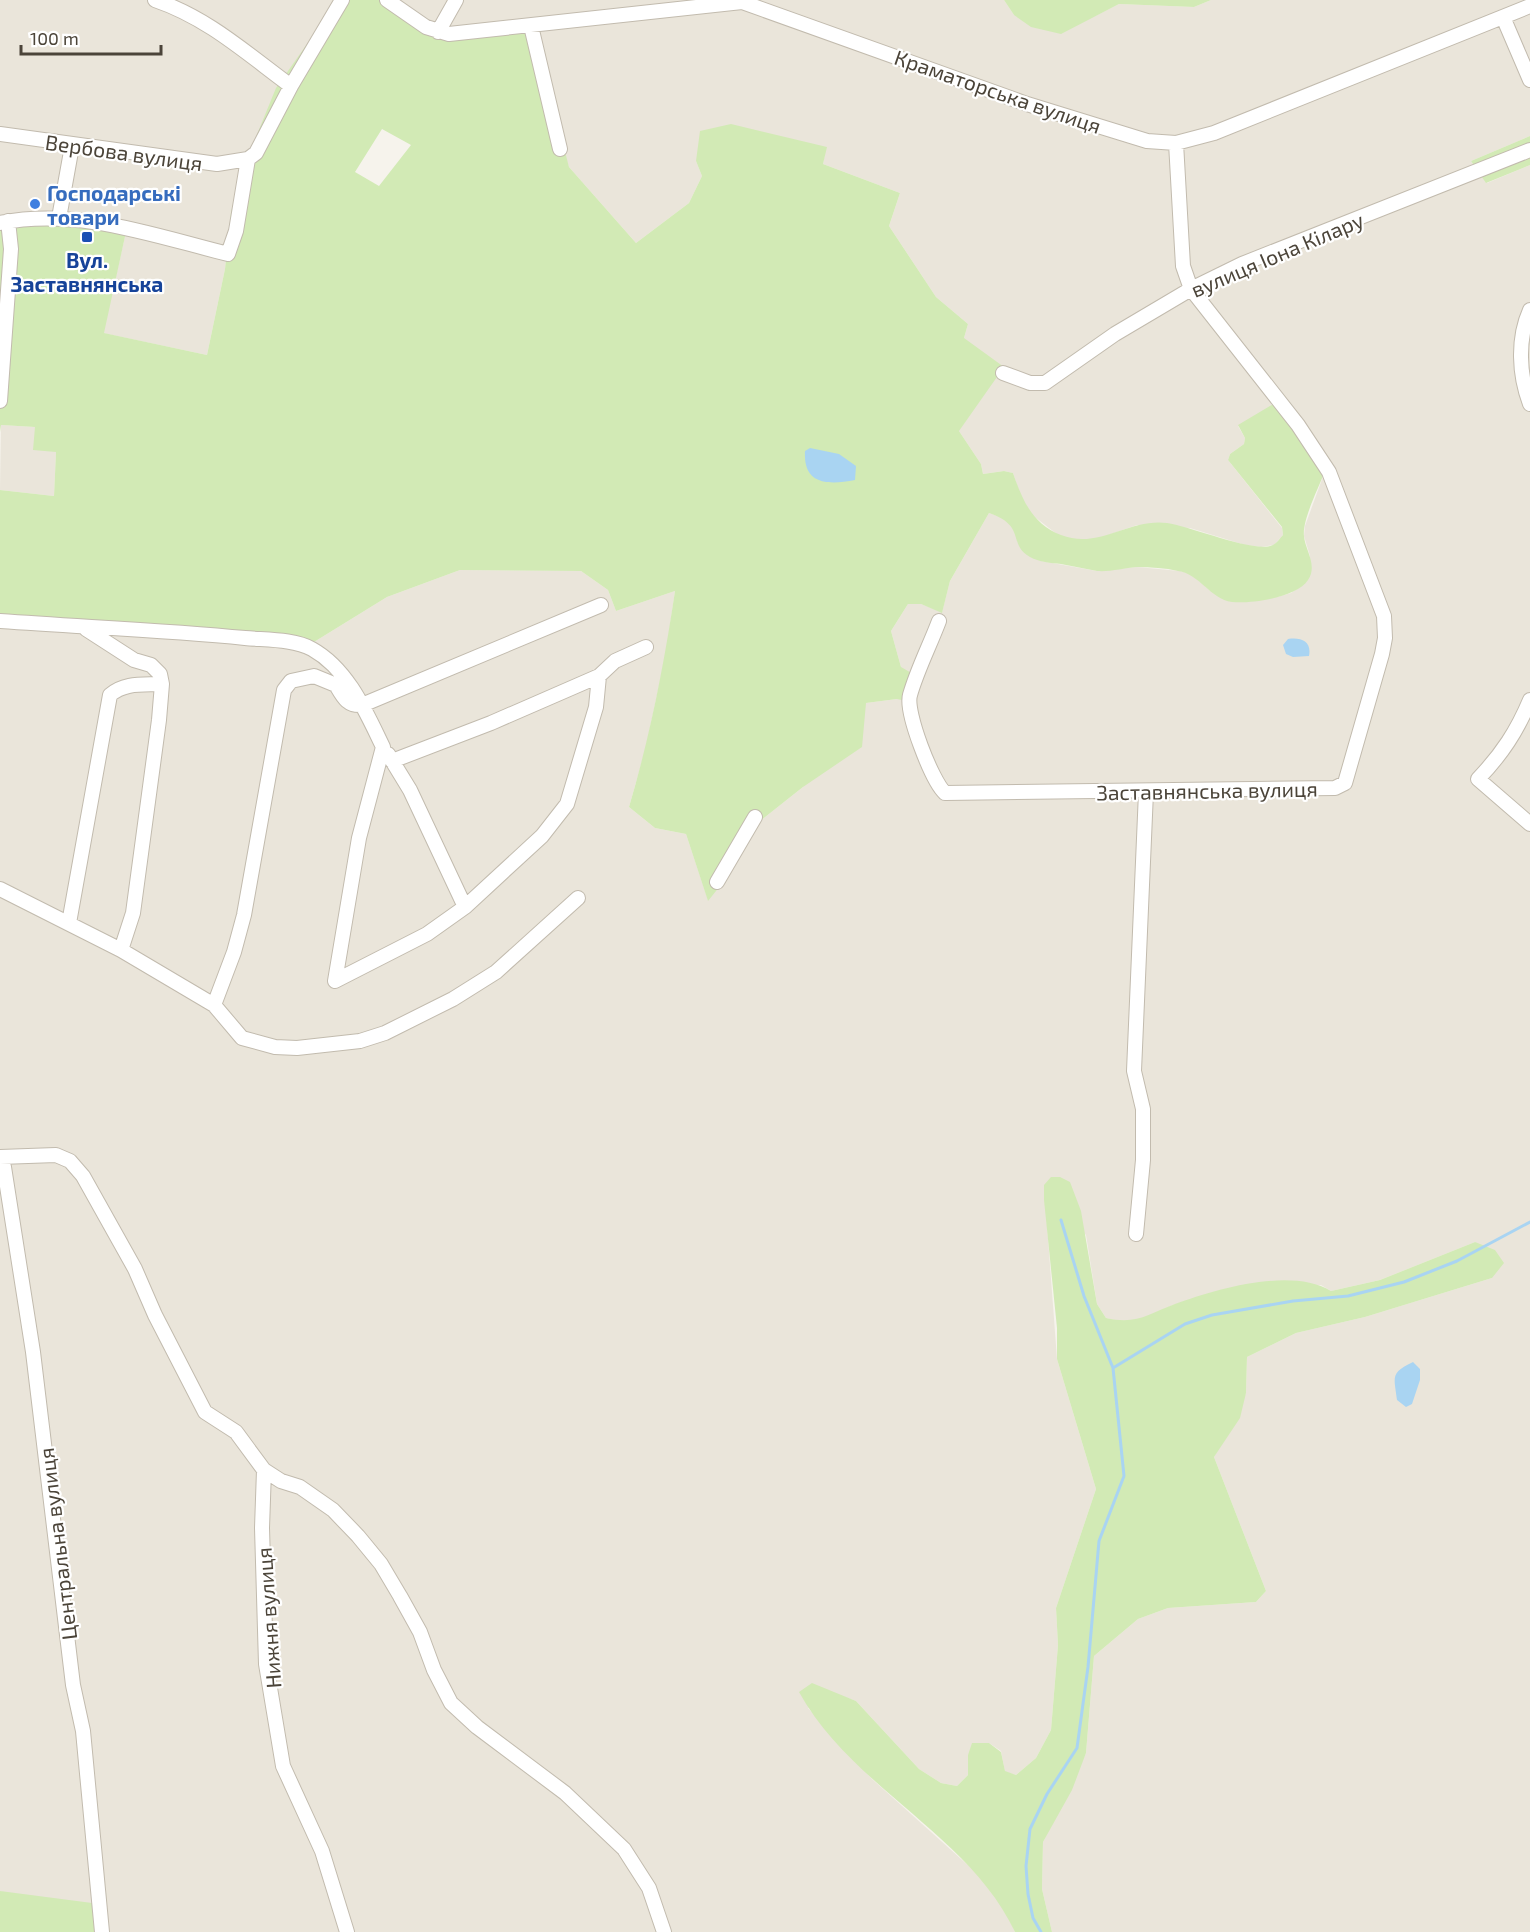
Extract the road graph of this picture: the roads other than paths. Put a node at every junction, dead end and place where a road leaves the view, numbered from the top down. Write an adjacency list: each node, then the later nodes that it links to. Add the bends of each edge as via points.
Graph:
1 (155, 0): 11 (street, via 184,10 213,27)
2 (342, 0): 11 (street)
3 (387, 0): 9 (street)
4 (456, 0): 9 (street)
5 (758, 3): 8 (street, Краматорська вулиця, via 719,3); 13 (street, Краматорська вулиця, via 1027,104 1147,141)
6 (1530, 6): 7 (street, Краматорська вулиця)
7 (1503, 17): 10 (street); 13 (street, Краматорська вулиця, via 1214,134)
8 (531, 26): 9 (street, Краматорська вулиця); 15 (street)
9 (444, 33)
10 (1530, 81)
11 (291, 86): 17 (street, via 265,140)
12 (0, 134): 14 (street, Вербова вулиця)
13 (1176, 143): 20 (street, Заставнянська вулиця, via 1183,266)
14 (72, 146): 17 (street, Вербова вулиця, via 217,164); 18 (street)
15 (560, 149)
16 (1530, 150): 20 (street, вулиця Іона Кілару, via 1242,264)
17 (248, 159): 18 (street, via 236,231 228,254 132,230)
18 (59, 218): 19 (street)
19 (4, 222): 23 (street, via 11,249)
20 (1191, 289): 22 (street, вулиця Іона Кілару, via 1045,382 1030,383); 36 (street, Заставнянська вулиця, via 1298,425 1329,472 1384,616 1385,638 1348,776 1340,787)
21 (1530, 310): 24 (street, via 1521,341 1524,389)
22 (1003, 374)
23 (0, 401)
24 (1530, 404)
25 (601, 605): 33 (street)
26 (0, 621): 28 (street)
27 (939, 621): 36 (street, Заставнянська вулиця, via 909,697 930,770 945,793)
28 (84, 628): 31 (street, via 134,660 151,665 160,674); 33 (street, via 196,633 292,643 312,649 332,665)
29 (646, 647): 30 (street, via 615,661)
30 (599, 676): 35 (street); 42 (street, via 596,707 567,804 542,836)
31 (162, 684): 43 (street, via 130,685 110,695); 44 (street, via 133,914)
32 (1530, 700): 38 (street, via 1517,730 1478,779)
33 (362, 705): 34 (street); 45 (street, via 345,701 336,685 314,676 291,681 284,690 244,915)
34 (383, 747): 35 (street); 42 (street, via 359,838 335,981 427,934)
35 (392, 761): 42 (street, via 410,789)
36 (1146, 792): 47 (street, via 1134,1071 1143,1109)
37 (755, 817): 39 (street)
38 (1530, 824)
39 (717, 882)
40 (0, 889): 43 (street)
41 (578, 898): 45 (street, via 496,972 453,999 360,1041 297,1048 255,1042 242,1038)
42 (465, 907)
43 (69, 923): 44 (street)
44 (121, 950): 45 (street)
45 (214, 1005)
46 (0, 1157): 48 (street, via 56,1155 70,1161 83,1176 135,1269 205,1412 236,1432); 49 (street, Центральна вулиця, via 33,1352 73,1685 82,1731)
47 (1136, 1234)
48 (264, 1470): 50 (street, Нижня вулиця, via 266,1664 283,1766 322,1851); 51 (street, via 300,1487 333,1510 358,1536 381,1564 405,1605 451,1703 565,1792 624,1849 649,1888)
49 (102, 1932)
50 (347, 1932)
51 (664, 1932)

